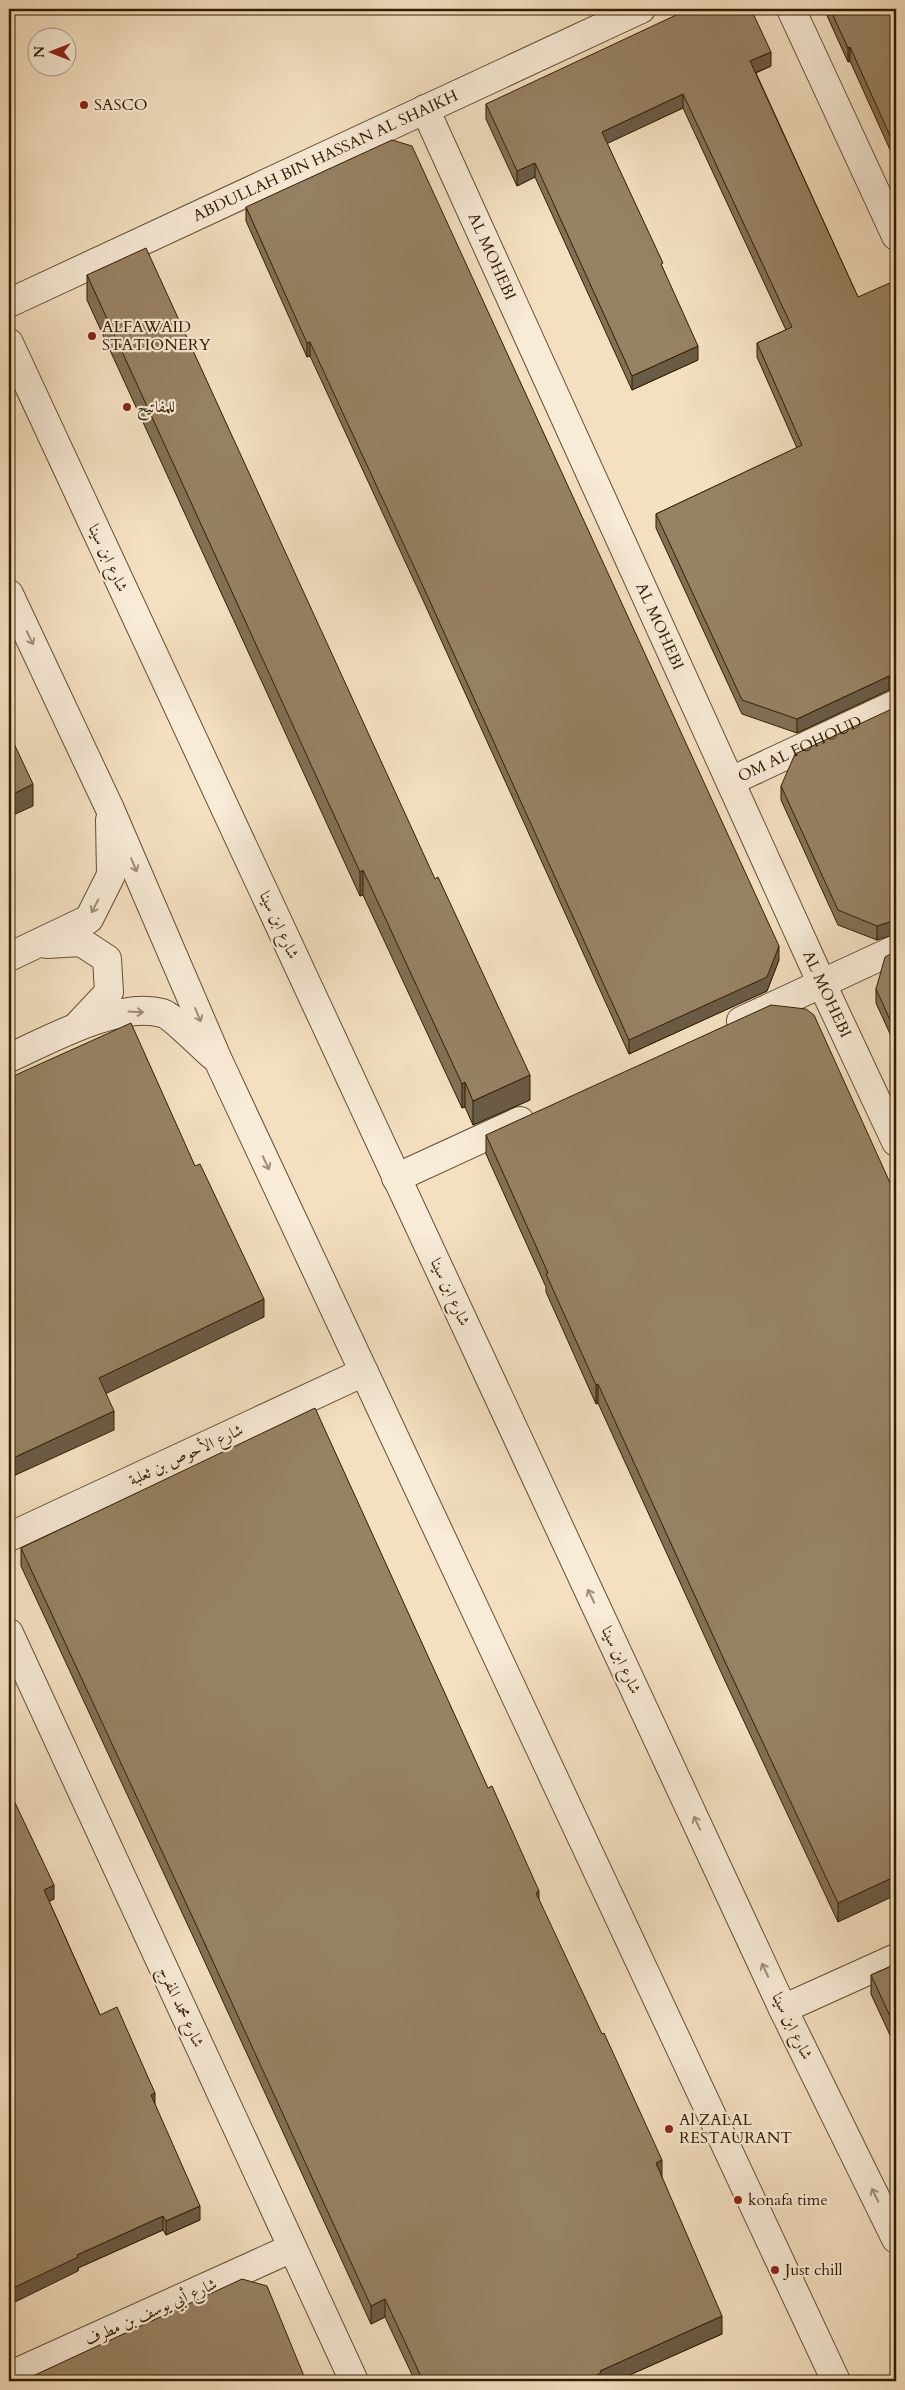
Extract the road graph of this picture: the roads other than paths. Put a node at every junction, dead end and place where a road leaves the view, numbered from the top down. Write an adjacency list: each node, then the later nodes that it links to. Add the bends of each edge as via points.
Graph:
1 (641, 9): 3 (street, ABDULLAH BIN HASSAN AL SHAIKH)
2 (791, 9): 4 (street)
3 (425, 109): 5 (street, ABDULLAH BIN HASSAN AL SHAIKH); 9 (street, AL MOHEBI)
4 (896, 236)
5 (9, 303)
6 (9, 343): 21 (street, شارع ابن سينا)
7 (9, 594): 10 (street, one-way to 10)
8 (896, 704): 9 (street, OM AL FOHOUD)
9 (731, 781): 14 (street, AL MOHEBI)
10 (110, 808): 11 (street, one-way to 11, via 111,876 89,919); 18 (street, one-way to 18)
11 (37, 944): 13 (street); 15 (street, via 81,942 107,959 109,992)
12 (896, 949): 14 (street)
13 (9, 958)
14 (822, 984): 16 (street); 20 (street, AL MOHEBI)
15 (74, 1028): 17 (street); 18 (street, one-way to 18, via 123,1011 163,1013)
16 (722, 1029)
17 (9, 1058)
18 (218, 1060): 22 (street, one-way to 22)
19 (541, 1112): 21 (street)
20 (896, 1142)
21 (396, 1178): 26 (street, شارع ابن سينا, one-way to 21)
22 (364, 1372): 23 (street, شارع الأحوص بن ثعلبة); 30 (street)
23 (9, 1537)
24 (9, 1633): 28 (street, شارع محمد المفرج)
25 (896, 1958): 26 (street)
26 (783, 2009): 27 (street, شارع ابن سينا, one-way to 26)
27 (896, 2239)
28 (292, 2248): 29 (street, شارع أبي يوسف بن مطرف); 31 (street, شارع محمد المفرج)
29 (9, 2376)
30 (829, 2379)
31 (354, 2381)

